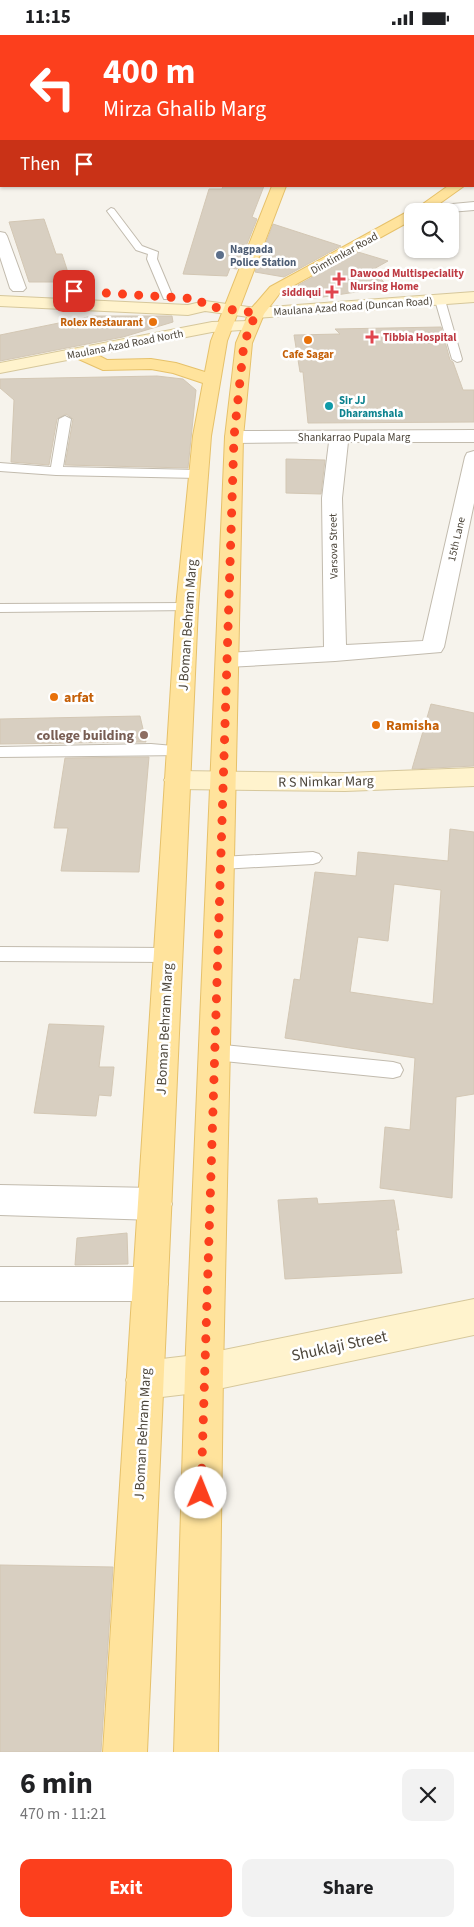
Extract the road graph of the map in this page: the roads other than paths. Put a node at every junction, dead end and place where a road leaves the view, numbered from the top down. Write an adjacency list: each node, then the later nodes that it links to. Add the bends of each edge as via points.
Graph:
1 (278, 187): 16 (main road, J Boman Behram Marg)
2 (456, 187): 3 (main road)
3 (432, 203)
4 (474, 206): 5 (street)
5 (459, 207)
6 (111, 211): 11 (lane, via 139,247 153,251 152,259)
7 (404, 219): 17 (main road, Dimtimkar Road, via 275,290)
8 (0, 236): 10 (street)
9 (0, 287): 10 (main road)
10 (18, 288): 11 (main road)
11 (168, 297): 15 (main road, via 199,299)
12 (474, 297): 13 (main road, Maulana Azad Road (Duncan Road))
13 (440, 300): 17 (main road, Maulana Azad Road (Duncan Road)); 19 (lane)
14 (0, 301): 15 (main road, via 188,309)
15 (205, 306): 16 (main road)
16 (229, 319): 17 (main road, Maulana Azad Road North); 18 (main road, Maulana Azad Road North); 21 (main road, J Boman Behram Marg, via 219,341)
17 (253, 319): 24 (main road, via 244,343)
18 (80, 353): 20 (main road, Maulana Azad Road North); 21 (main road, via 103,365 151,364)
19 (457, 359)
20 (0, 368)
21 (212, 380): 29 (main road, J Boman Behram Marg)
22 (65, 419): 28 (lane)
23 (474, 436): 25 (street, Shankarrao Pupala Marg)
24 (234, 437): 25 (street, Shankarrao Pupala Marg); 33 (main road)
25 (339, 438): 32 (street, Varsova Street, via 332,498)
26 (474, 457): 32 (street, 15th Lane, via 433,647)
27 (0, 467): 28 (lane)
28 (56, 471): 29 (lane)
29 (198, 474): 30 (main road, J Boman Behram Marg)
30 (187, 607): 31 (lane); 35 (main road, J Boman Behram Marg)
31 (0, 608)
32 (335, 653): 33 (street)
33 (227, 660): 37 (main road)
34 (0, 752): 35 (lane, via 151,749)
35 (178, 765): 37 (main road, R S Nimkar Marg); 41 (main road, J Boman Behram Marg)
36 (474, 777): 37 (main road, R S Nimkar Marg, via 345,782)
37 (223, 781): 39 (main road)
38 (313, 858): 39 (lane)
39 (221, 863): 42 (main road)
40 (0, 955): 41 (lane)
41 (168, 955): 45 (main road, J Boman Behram Marg)
42 (214, 1052): 43 (lane); 49 (main road)
43 (393, 1070)
44 (0, 1200): 45 (street)
45 (155, 1204): 47 (main road, J Boman Behram Marg)
46 (0, 1284): 47 (street)
47 (150, 1284): 50 (main road, J Boman Behram Marg)
48 (474, 1313): 49 (main road, Shuklaji Street)
49 (204, 1373): 50 (main road, Shuklaji Street); 52 (main road)
50 (145, 1381): 51 (main road, J Boman Behram Marg)
51 (125, 1752)
52 (196, 1752)

